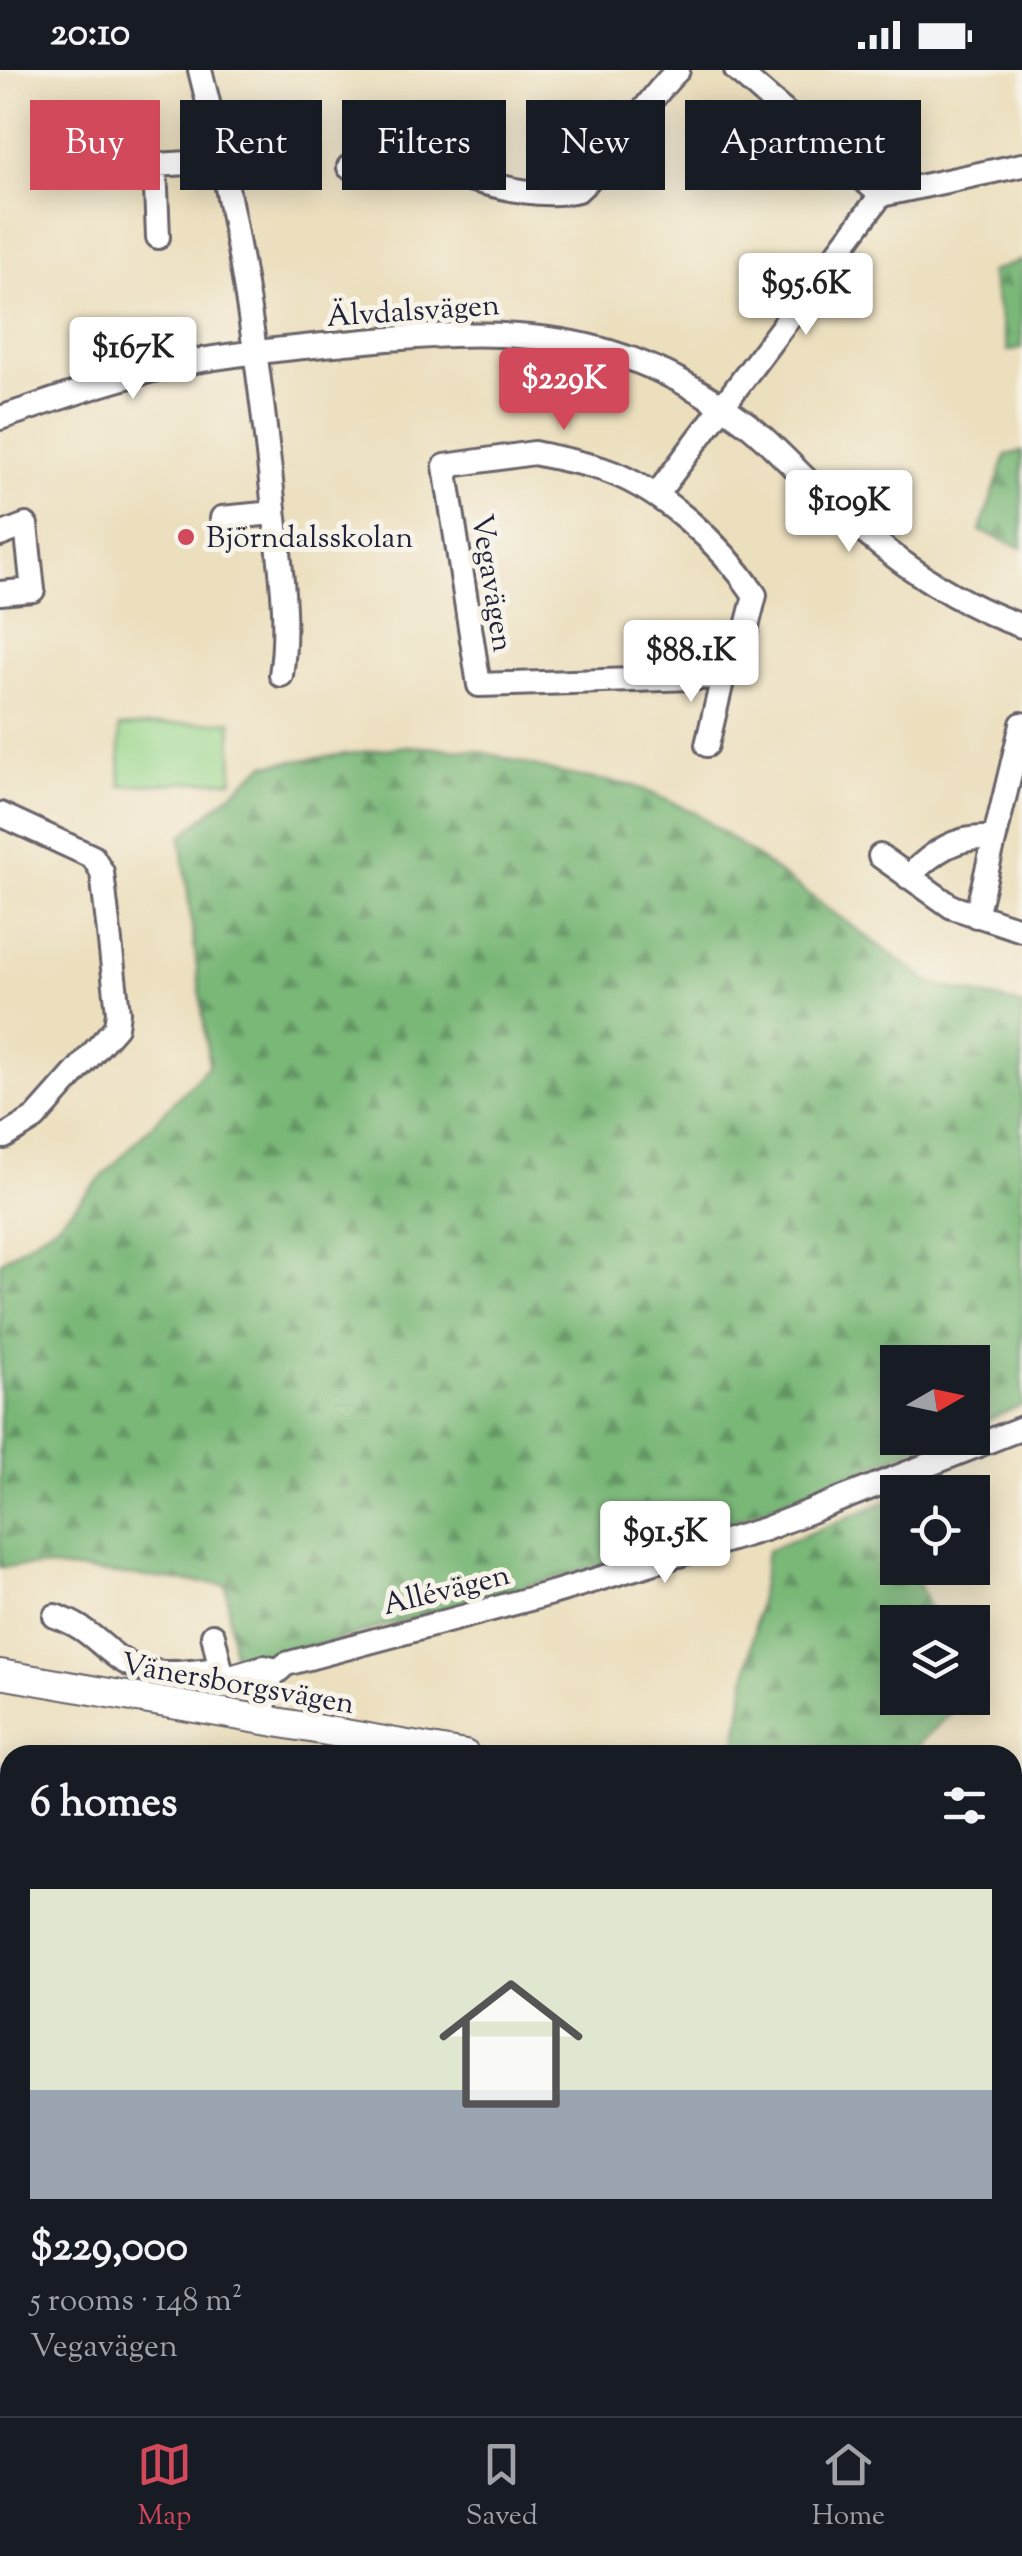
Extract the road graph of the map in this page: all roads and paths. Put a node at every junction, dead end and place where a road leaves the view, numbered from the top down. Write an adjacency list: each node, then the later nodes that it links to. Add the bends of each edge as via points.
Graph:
1 (200, 70): 4 (street)
2 (678, 70): 7 (street, via 578,190)
3 (736, 70): 9 (street)
4 (208, 100)
5 (180, 163): 10 (street, via 155,164)
6 (1022, 164): 9 (street)
7 (506, 185)
8 (229, 190): 11 (street)
9 (881, 194): 12 (street)
10 (158, 237)
11 (257, 351): 12 (street, Älvdalsvägen, via 448,333 553,337 634,358); 13 (street, Älvdalsvägen, via 128,376); 15 (street)
12 (722, 406): 14 (street); 19 (street, Älvdalsvägen, via 922,579)
13 (0, 418)
14 (657, 494): 21 (street, Vegavägen, via 738,570 754,595 738,662); 21 (street, Vegavägen, via 603,469 534,452 445,466 479,685)
15 (274, 513): 16 (street); 20 (street, via 286,647)
16 (222, 518)
17 (0, 534): 18 (street, via 26,525 33,590)
18 (0, 593)
19 (1022, 626)
20 (281, 675)
21 (724, 676): 23 (street, Vegavägen)
22 (1022, 724): 24 (street)
23 (707, 745)
24 (1018, 755): 26 (street)
25 (0, 814): 31 (street, via 94,857 102,872 118,1012 116,1028 35,1118)
26 (994, 839): 28 (street, via 955,842); 29 (street)
27 (880, 856): 28 (street)
28 (908, 877): 29 (street)
29 (976, 916): 30 (street)
30 (1022, 930)
31 (4, 1138)
32 (1022, 1428): 36 (street, Allévägen, via 765,1528)
33 (55, 1616): 35 (street, via 77,1623 124,1662 146,1671)
34 (214, 1635): 35 (street)
35 (220, 1669): 36 (street, Allévägen, via 223,1679)
36 (276, 1670): 38 (street)
37 (0, 1674): 38 (main road, Vänersborgsvägen)
38 (260, 1721): 39 (main road, Vänersborgsvägen)
39 (405, 1745)

